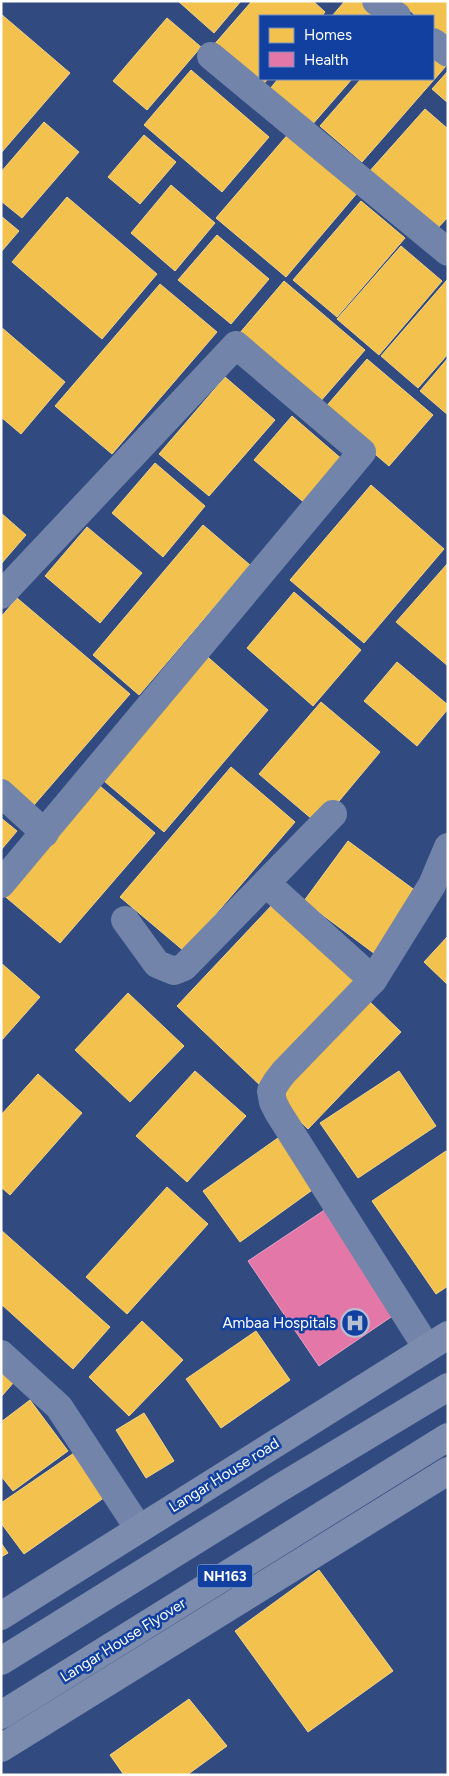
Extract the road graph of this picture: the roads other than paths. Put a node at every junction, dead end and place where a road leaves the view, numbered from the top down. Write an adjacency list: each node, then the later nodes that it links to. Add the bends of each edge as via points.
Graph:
1 (376, 1): 2 (street)
2 (396, 15)
3 (434, 43): 4 (street)
4 (448, 53)
5 (211, 56): 6 (street)
6 (448, 252)
7 (1, 595): 10 (street, via 236,345 362,452)
8 (1, 793): 10 (street)
9 (333, 814): 13 (street)
10 (45, 833): 12 (street)
11 (448, 847): 15 (street, via 432,886)
12 (1, 884)
13 (267, 884): 14 (street, via 192,961 174,971 157,964); 15 (street)
14 (125, 920)
15 (373, 980): 16 (street, via 284,1072 271,1091 273,1102)
16 (437, 1341): 21 (main road, Langar House road)
17 (1, 1354): 21 (street, via 59,1407)
18 (448, 1387): 23 (main road, NH163)
19 (448, 1437): 24 (main road, Langar House Flyover / NH163)
20 (448, 1471): 25 (main road)
21 (139, 1529): 22 (main road, Langar House road)
22 (1, 1616)
23 (1, 1661)
24 (1, 1715)
25 (1, 1748)

